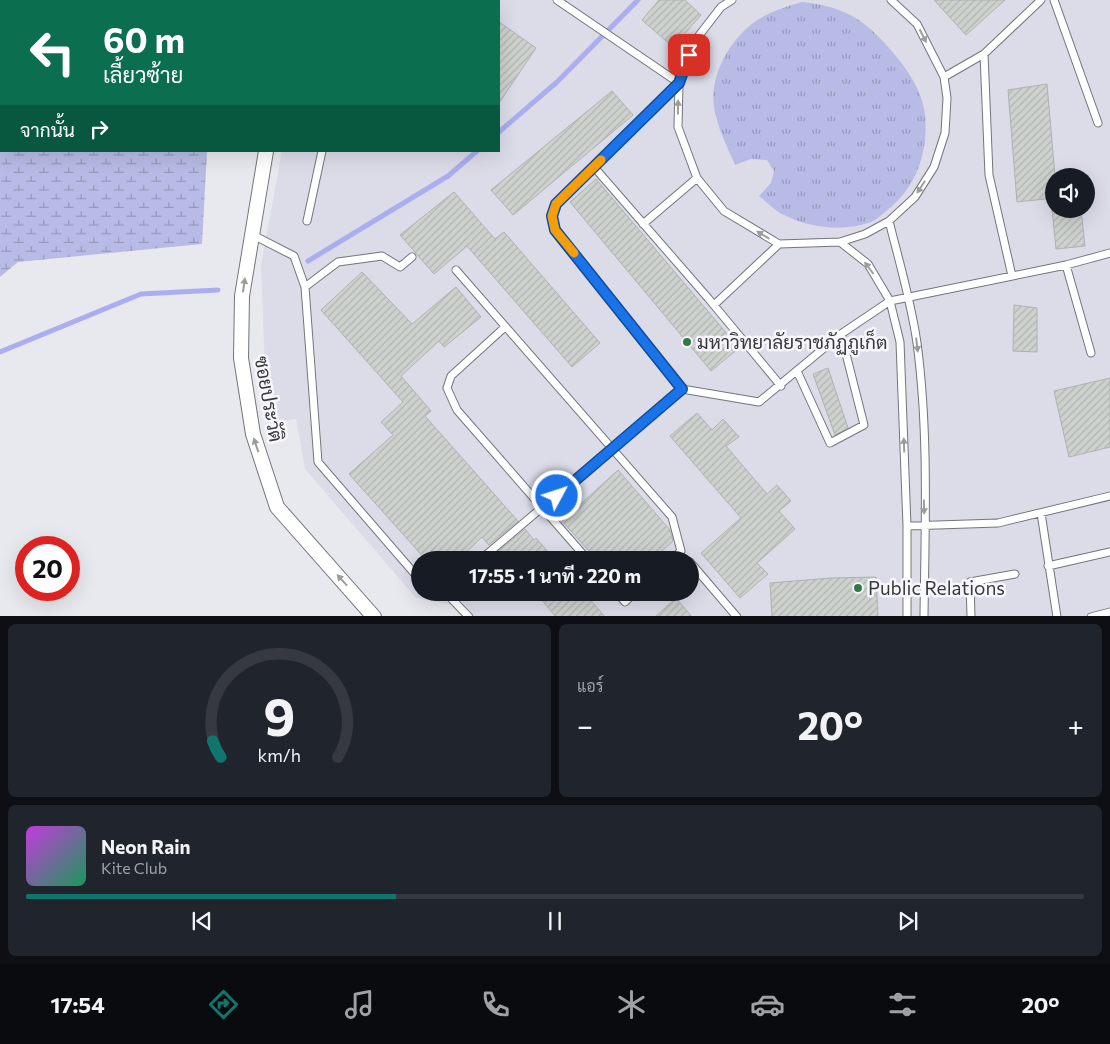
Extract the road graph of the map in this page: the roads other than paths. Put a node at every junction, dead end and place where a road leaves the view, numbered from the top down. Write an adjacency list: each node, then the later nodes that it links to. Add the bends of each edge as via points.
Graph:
1 (557, 0): 8 (lane)
2 (732, 0): 8 (lane, via 721,7 694,42)
3 (891, 0): 7 (lane, one-way to 7, via 918,24)
4 (1041, 0): 6 (lane)
5 (1054, 0): 9 (lane)
6 (984, 54): 7 (lane); 24 (lane, via 989,175)
7 (944, 77): 15 (lane, one-way to 15, via 947,98 945,133 934,167 915,197)
8 (679, 83): 12 (lane); 13 (lane, one-way to 8, via 678,127)
9 (1098, 123)
10 (266, 152): 17 (street, ซอยประวัติ)
11 (322, 152): 14 (lane)
12 (594, 168): 16 (lane); 34 (lane, via 556,204 552,216 555,230)
13 (697, 178): 16 (lane); 19 (lane, one-way to 13, via 724,211)
14 (307, 221)
15 (889, 221): 18 (lane); 26 (lane)
16 (643, 224): 28 (lane)
17 (251, 234): 25 (lane, via 294,256); 51 (street, ซอยประวัติ, one-way to 17, via 277,507 252,434 241,358 242,296)
18 (840, 242): 19 (lane); 27 (lane, one-way to 18, via 868,264)
19 (779, 244): 28 (lane)
20 (1110, 253): 22 (lane)
21 (412, 257): 25 (lane, via 400,267 382,256 338,262)
22 (1066, 266): 24 (lane); 31 (lane)
23 (456, 270): 29 (lane)
24 (1012, 276): 26 (lane)
25 (304, 286): 46 (lane, via 318,462)
26 (908, 297): 27 (lane); 40 (lane, one-way to 40, via 922,389)
27 (890, 301): 30 (lane); 39 (lane, one-way to 27, via 900,342)
28 (714, 305): 33 (lane)
29 (505, 327): 35 (lane); 37 (lane, via 451,376 447,388 457,410)
30 (841, 334): 32 (lane); 32 (lane, via 864,425 830,443)
31 (1091, 353)
32 (797, 371): 33 (lane)
33 (781, 386): 34 (lane, via 759,402)
34 (682, 389): 35 (lane)
35 (614, 448): 37 (lane); 43 (lane, via 672,517)
36 (1110, 496): 38 (lane)
37 (543, 508): 41 (lane); 42 (lane)
38 (1040, 513): 40 (lane, via 998,523); 45 (lane)
39 (908, 526): 40 (lane); 54 (lane)
40 (925, 527): 55 (lane)
41 (491, 551)
42 (580, 551)
43 (681, 551)
44 (1110, 552): 45 (lane)
45 (1048, 566): 57 (lane)
46 (411, 570)
47 (699, 572): 53 (lane)
48 (1015, 574): 56 (lane, via 970,582)
49 (454, 601): 52 (lane)
50 (1110, 612): 58 (lane)
51 (374, 616)
52 (469, 616)
53 (737, 616)
54 (907, 616)
55 (924, 616)
56 (972, 616)
57 (1057, 616)
58 (1090, 616)

